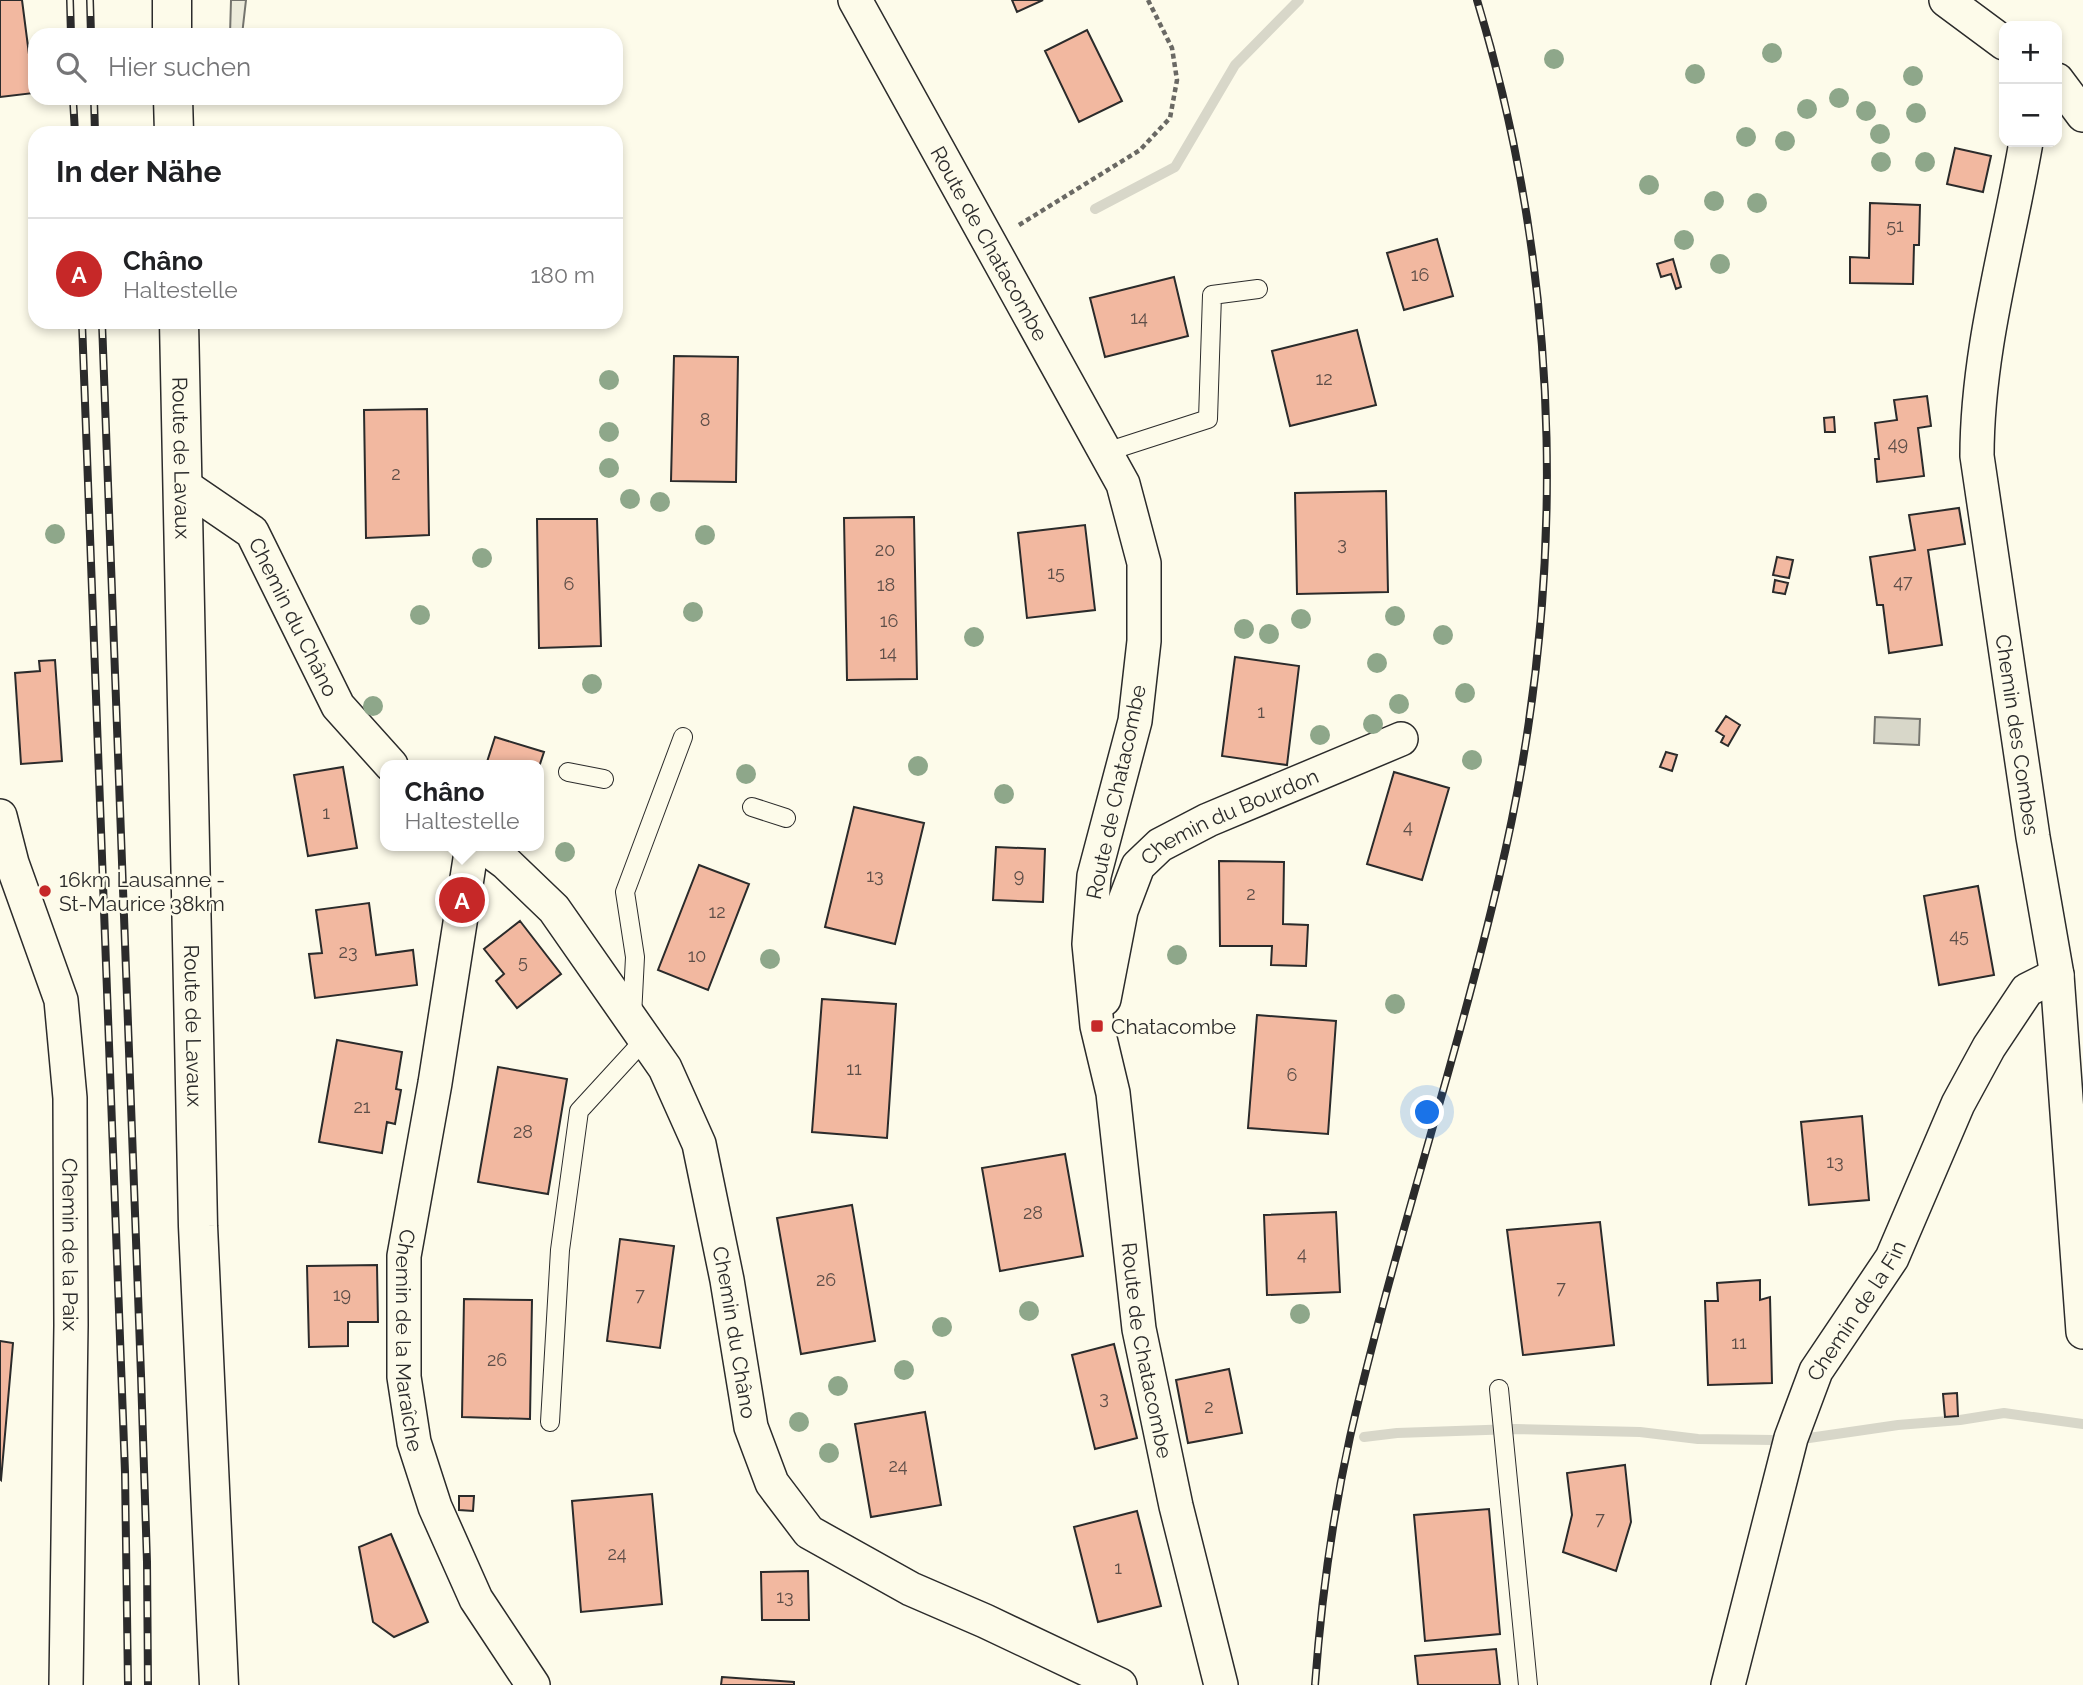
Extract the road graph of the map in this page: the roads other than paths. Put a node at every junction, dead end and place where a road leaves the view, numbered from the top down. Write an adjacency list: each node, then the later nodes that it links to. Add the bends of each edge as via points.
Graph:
1 (172, 0): 4 (main road)
2 (855, 0): 13 (street, Route de Chatacombe)
3 (1946, 0): 5 (street)
4 (172, 28)
5 (1999, 39)
6 (2060, 84): 8 (street)
7 (173, 105): 9 (main road)
8 (2083, 115)
9 (174, 126)
10 (2025, 147): 25 (street, Chemin des Combes, via 1987,338 1977,456)
11 (1258, 289): 13 (lane, via 1212,295 1208,419)
12 (178, 329): 14 (main road, Route de Lavaux)
13 (1106, 453): 26 (street, Route de Chatacombe, via 1123,484 1144,563 1144,641 1135,721 1094,876 1089,944)
14 (183, 485): 17 (street, Chemin du Châno, via 252,531 338,706); 32 (main road, Route de Lavaux, via 198,1226)
15 (683, 737): 27 (lane, via 625,892 635,957)
16 (1401, 739): 26 (street, Chemin du Bourdon, via 1208,820 1160,845 1138,866 1121,911)
17 (387, 760)
18 (568, 772): 19 (lane)
19 (604, 779)
20 (752, 807): 22 (lane)
21 (0, 816): 31 (street, Chemin de la Paix, via 61,1000 70,1098)
22 (786, 818)
23 (471, 851): 33 (street, Chemin de la Maraîche, via 404,1256 404,1377 414,1442 435,1507 476,1599)
24 (490, 851): 27 (street, Chemin du Châno, via 554,909)
25 (2057, 975): 28 (street, Chemin des Combes); 37 (street, Chemin de la Fin, via 2027,989 1989,1047 1958,1104 1892,1258 1816,1371 1791,1437)
26 (1097, 1026): 35 (street, Route de Chatacombe, via 1112,1093 1139,1329 1176,1506)
27 (638, 1030): 30 (lane, via 579,1111 560,1250); 34 (street, Chemin du Châno, via 665,1068 699,1144 751,1427 772,1483 809,1532 911,1589)
28 (2083, 1332)
29 (1499, 1389): 36 (lane)
30 (550, 1422)
31 (66, 1685)
32 (219, 1685)
33 (534, 1685)
34 (1121, 1685)
35 (1221, 1685)
36 (1528, 1685)
37 (1728, 1685)

